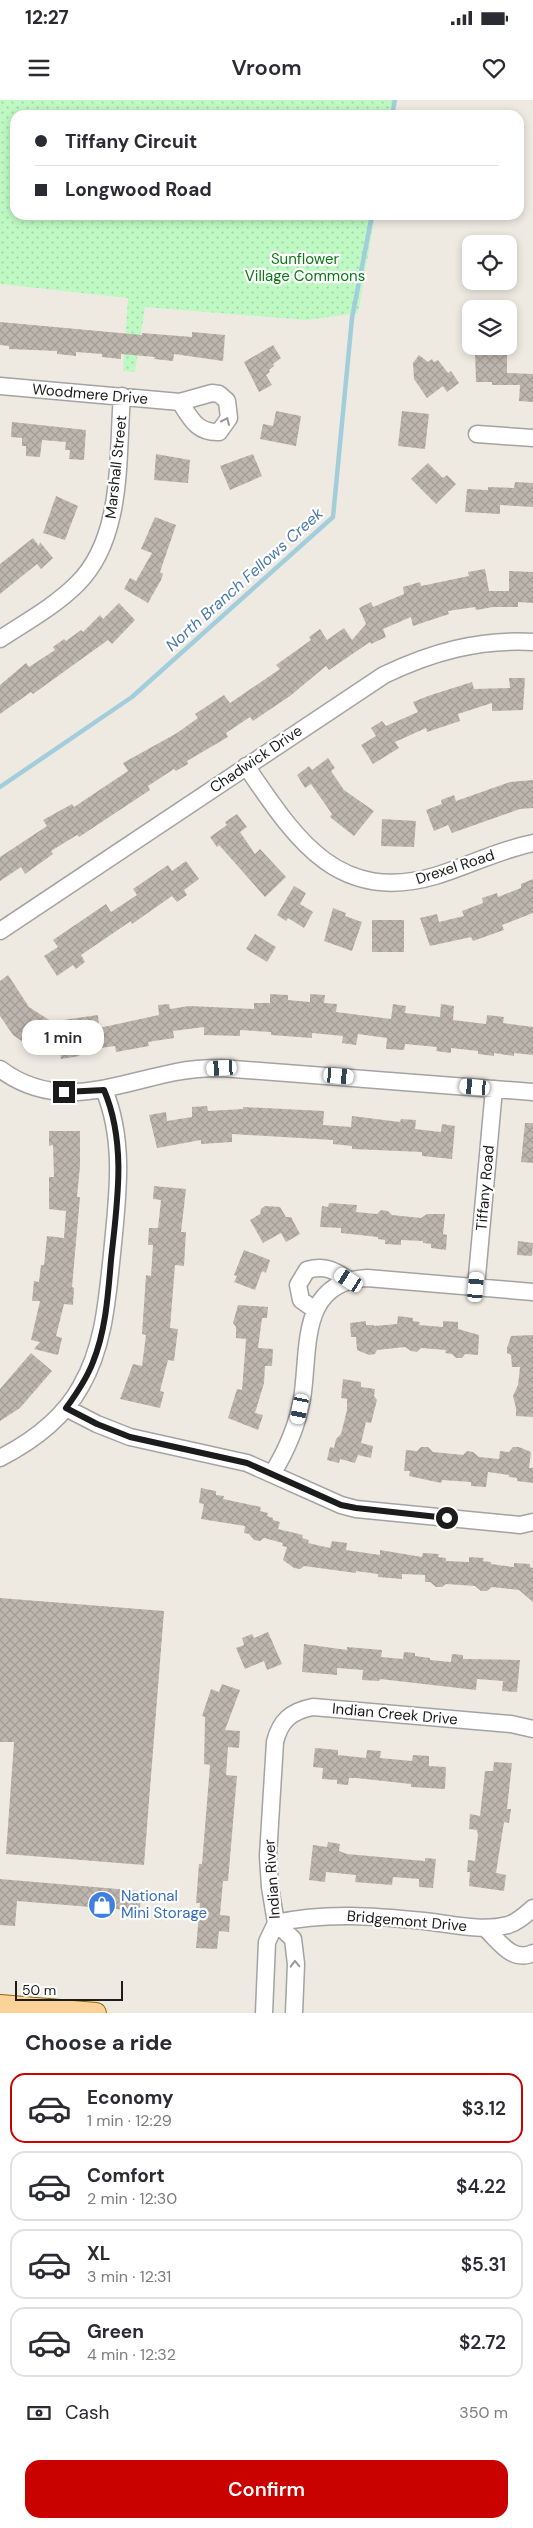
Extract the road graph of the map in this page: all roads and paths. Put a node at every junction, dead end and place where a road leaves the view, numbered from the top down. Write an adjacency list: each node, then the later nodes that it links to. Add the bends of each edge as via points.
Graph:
1 (0, 386): 2 (street, Woodmere Drive)
2 (122, 396): 3 (street, Woodmere Drive); 6 (street, Marshall Street, via 114,504 100,554 78,584)
3 (180, 402)
4 (477, 434): 5 (street)
5 (533, 438)
6 (0, 639)
7 (533, 642): 8 (street, Chadwick Drive, via 487,642 415,660 384,675)
8 (246, 766): 9 (street, Drexel Road, via 304,845 331,865 362,878 391,882 421,880); 10 (street, Chadwick Drive)
9 (533, 843)
10 (0, 931)
11 (0, 1069): 13 (street, via 24,1083 51,1090 76,1093)
12 (494, 1089): 13 (street, via 222,1068 177,1071); 14 (street); 16 (street, Tiffany Road)
13 (104, 1090): 19 (street, via 112,1111 119,1168 106,1312 93,1362)
14 (533, 1092)
15 (349, 1280): 16 (street, via 366,1278); 18 (street, via 325,1294); 18 (street, via 321,1266 307,1270 298,1285 301,1300)
16 (476, 1287): 17 (street)
17 (533, 1292)
18 (314, 1310): 21 (street, via 298,1420)
19 (66, 1408): 20 (street, via 33,1439); 21 (street, via 130,1437 229,1457)
20 (0, 1458)
21 (272, 1474): 22 (street, via 326,1499 356,1508 520,1525)
22 (532, 1523)
23 (533, 1729): 24 (street, Indian Creek Drive, via 511,1724 313,1707 290,1715 278,1730)
24 (275, 1742): 26 (street, Indian River, via 268,1856)
25 (533, 1908): 27 (street, Bridgemont Drive, via 522,1919 508,1925)
26 (276, 1923): 27 (street, Bridgemont Drive, via 324,1915); 31 (street, Indian River, via 267,1942); 32 (street, one-way to 26, via 296,1964 292,1939)
27 (485, 1928): 28 (street, via 506,1950 524,1956)
28 (533, 1953)
29 (0, 2005): 30 (main road)
30 (96, 2013)
31 (264, 2013)
32 (294, 2013)

